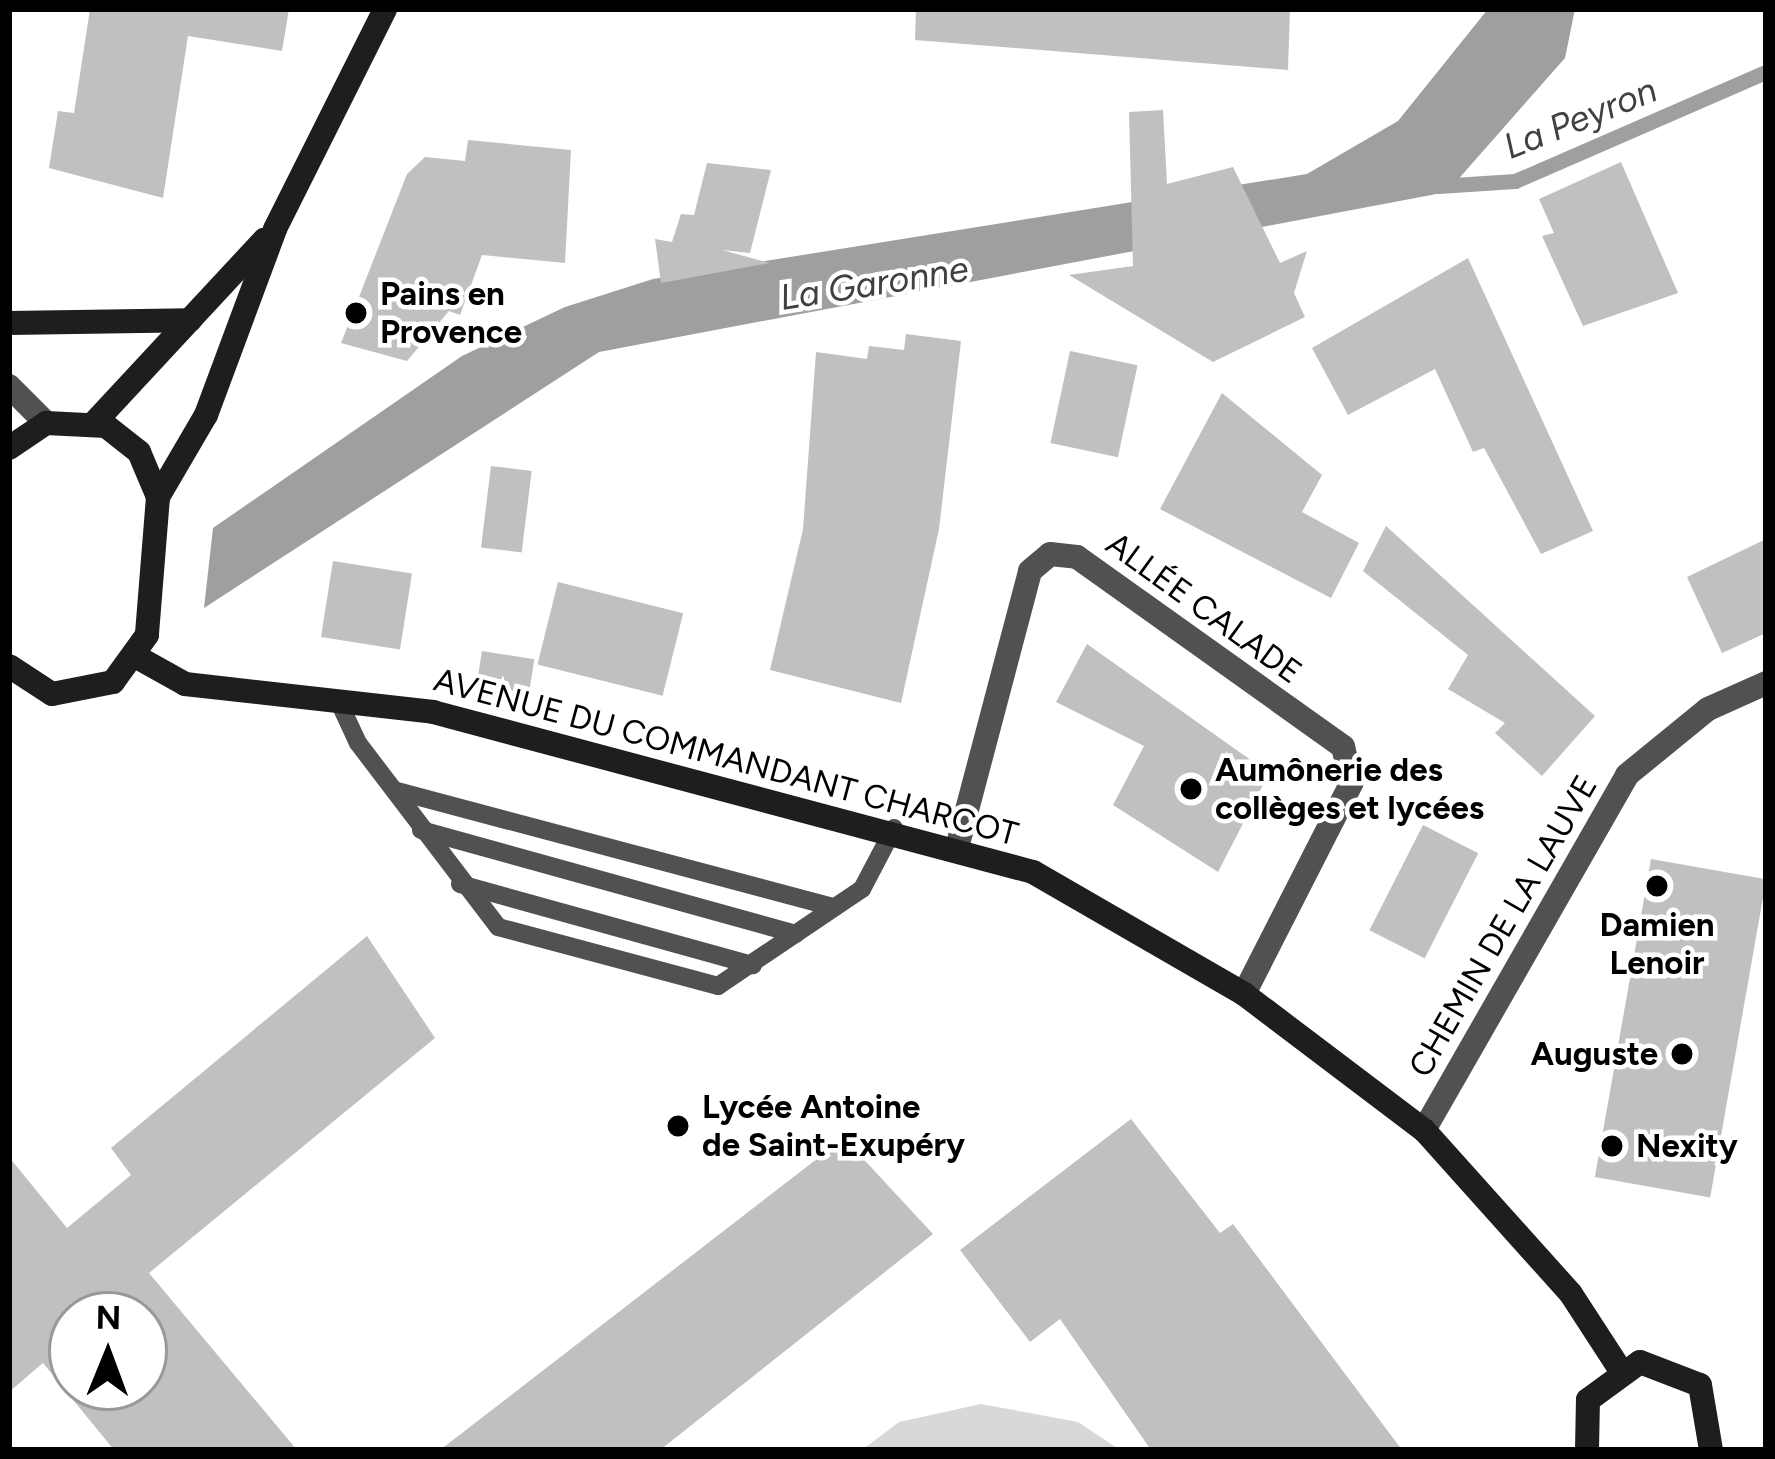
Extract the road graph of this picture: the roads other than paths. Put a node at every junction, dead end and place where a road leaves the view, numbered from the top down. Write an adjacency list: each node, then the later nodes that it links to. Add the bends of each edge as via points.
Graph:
1 (385, 9): 2 (street)
2 (275, 229): 3 (street); 9 (street, via 206,415)
3 (190, 320): 4 (street); 7 (street)
4 (9, 323)
5 (9, 386): 6 (street)
6 (46, 423): 7 (street); 8 (street)
7 (94, 423): 9 (street, via 139,452)
8 (9, 448)
9 (158, 497): 10 (street, via 153,609)
10 (135, 656): 11 (street, via 113,682 83,693); 13 (street, AVENUE DU COMMANDANT CHARCOT, via 185,684)
11 (14, 681)
12 (1766, 682): 23 (street, CHEMIN DE LA LAUVE, via 1708,709 1627,775)
13 (338, 700): 14 (lane); 15 (street, AVENUE DU COMMANDANT CHARCOT, via 433,712)
14 (397, 790): 16 (lane); 19 (lane)
15 (894, 828): 17 (street, AVENUE DU COMMANDANT CHARCOT); 19 (lane, via 862,889)
16 (421, 830): 18 (lane); 20 (lane)
17 (958, 844): 22 (street, AVENUE DU COMMANDANT CHARCOT, via 1110,910); 22 (street, ALLÉE CALADE, via 1030,571 1050,554 1077,557 1343,748 1352,782)
18 (460, 884): 21 (lane); 21 (lane, via 498,927 562,949 718,986)
19 (834, 907): 20 (lane)
20 (796, 934): 21 (lane)
21 (753, 964)
22 (1244, 994): 23 (street, AVENUE DU COMMANDANT CHARCOT)
23 (1424, 1130): 24 (street, AVENUE DU COMMANDANT CHARCOT, via 1571,1294)
24 (1619, 1368): 25 (street, via 1662,1363 1700,1385); 26 (street, via 1588,1400)
25 (1714, 1449)
26 (1587, 1450)

